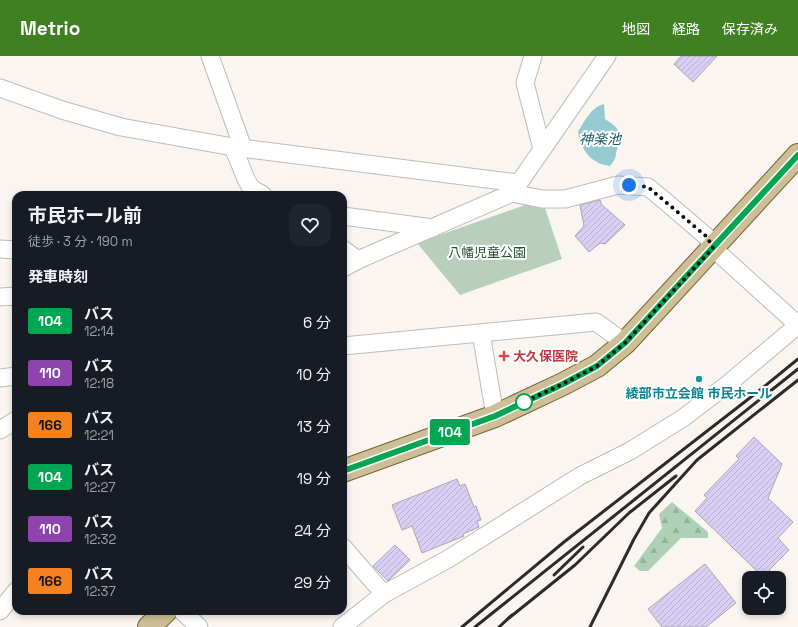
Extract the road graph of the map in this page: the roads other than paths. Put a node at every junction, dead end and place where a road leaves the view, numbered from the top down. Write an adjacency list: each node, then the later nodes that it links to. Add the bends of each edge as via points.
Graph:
1 (210, 56): 5 (street)
2 (533, 56): 6 (street, via 525,84)
3 (607, 56): 6 (street)
4 (0, 88): 5 (street, via 120,127)
5 (238, 147): 8 (street); 9 (street, via 246,178 251,188)
6 (542, 149): 8 (street)
7 (798, 155): 12 (main road)
8 (515, 188): 11 (street); 12 (street, via 542,199 565,199 618,185 648,187 707,237)
9 (256, 191)
10 (347, 217): 11 (street)
11 (433, 228): 16 (street)
12 (713, 248): 20 (street); 22 (main road)
13 (0, 249): 14 (street)
14 (12, 250)
15 (347, 252): 16 (street)
16 (358, 260): 17 (street)
17 (347, 266)
18 (12, 296): 19 (street)
19 (0, 297)
20 (798, 325): 31 (street, via 683,418 630,451 580,476 448,560)
21 (481, 333): 22 (street, via 596,322); 23 (street); 26 (street)
22 (625, 343): 26 (main road, via 597,366)
23 (347, 346)
24 (12, 376): 25 (street)
25 (0, 378)
26 (495, 416): 29 (main road)
27 (12, 422): 28 (street)
28 (0, 430)
29 (347, 470)
30 (347, 552): 31 (street)
31 (384, 594): 38 (street)
32 (12, 596): 33 (street)
33 (0, 611)
34 (162, 615): 36 (main road)
35 (186, 615): 37 (street)
36 (149, 627)
37 (199, 627)
38 (342, 627)

